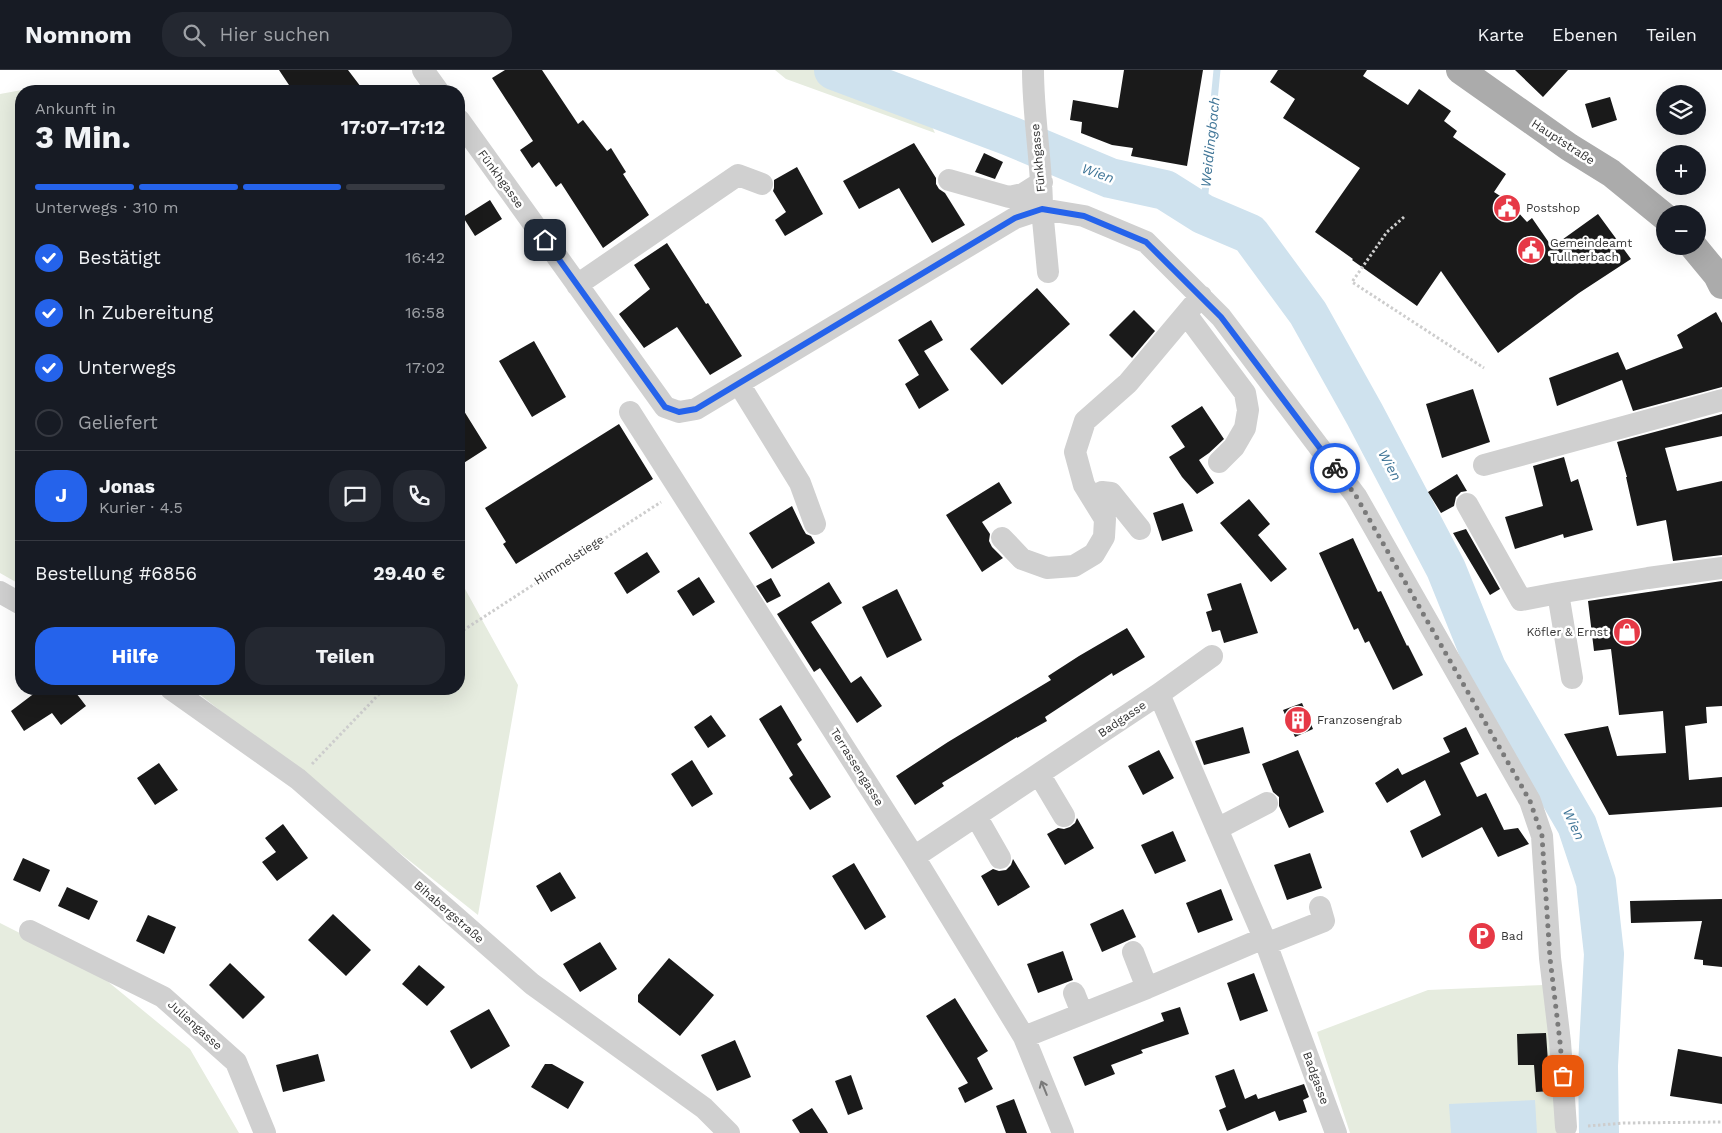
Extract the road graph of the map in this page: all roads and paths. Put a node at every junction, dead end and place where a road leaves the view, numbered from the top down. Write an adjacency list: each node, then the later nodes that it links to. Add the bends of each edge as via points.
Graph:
1 (423, 70): 4 (street)
2 (1032, 70): 7 (street, Fünkhgasse)
3 (1460, 70): 10 (main road, Hauptstraße, via 1611,173)
4 (434, 85)
5 (465, 128): 15 (street, Fünkhgasse)
6 (949, 180): 7 (street, via 1009,197 1023,194)
7 (1042, 182): 9 (street, Fünkhgasse)
8 (762, 184): 15 (street, via 738,175)
9 (1042, 209): 13 (street); 16 (street, via 1084,216 1146,242); 19 (street, Fünkhgasse, via 1015,218)
10 (1656, 210)
11 (1404, 217): 18 (path, via 1387,232 1352,282)
12 (1700, 255): 14 (main road)
13 (1048, 272)
14 (1722, 284)
15 (577, 285): 19 (street, Fünkhgasse, via 665,407 679,412 696,409)
16 (1201, 296): 17 (street); 55 (street, via 1221,317 1356,496 1530,801 1542,836 1550,958)
17 (1186, 314): 22 (street, via 1245,394 1248,410 1245,428 1234,447); 25 (street, via 1128,383 1085,421 1074,452 1084,485)
18 (1484, 368)
19 (739, 384): 27 (street, via 800,483)
20 (1722, 400): 23 (street)
21 (630, 412): 24 (street, Terrassengasse)
22 (1219, 462)
23 (1484, 465)
24 (680, 489): 34 (path, Himmelstiege); 46 (street, Terrassengasse)
25 (1092, 497): 28 (street, via 1102,492 1111,494); 29 (street, via 1104,519 1104,537 1094,554 1074,566 1047,568 1022,559)
26 (1467, 504): 32 (street, via 1521,600)
27 (815, 524)
28 (1140, 529)
29 (1002, 538)
30 (1722, 568): 32 (street)
31 (0, 592): 33 (street)
32 (1558, 593): 36 (street)
33 (15, 601)
34 (465, 629)
35 (1212, 656): 37 (street)
36 (1572, 678)
37 (1159, 694): 40 (street, Badgasse); 45 (street, Badgasse)
38 (179, 695): 41 (street, Bihabergstraße)
39 (378, 695): 41 (path)
40 (1039, 774): 43 (street, Badgasse); 44 (street)
41 (298, 779): 57 (street, Bihabergstraße, via 532,984 704,1108)
42 (1267, 803): 45 (street)
43 (976, 816): 46 (street, Badgasse); 47 (street)
44 (1064, 816)
45 (1217, 829): 50 (street, Badgasse)
46 (914, 857): 53 (street, Terrassengasse)
47 (1000, 858)
48 (1320, 907): 50 (street, via 1324,921)
49 (30, 930): 56 (street, Juliengasse, via 164,997 236,1062)
50 (1265, 941): 52 (street); 59 (street, Badgasse)
51 (1133, 952): 52 (street)
52 (1147, 988): 53 (street, via 1078,1003)
53 (1024, 1037): 58 (street, Terrassengasse, one-way to 53)
54 (1722, 1122): 55 (path)
55 (1575, 1126)
56 (265, 1133)
57 (729, 1133)
58 (1063, 1133)
59 (1336, 1133)

